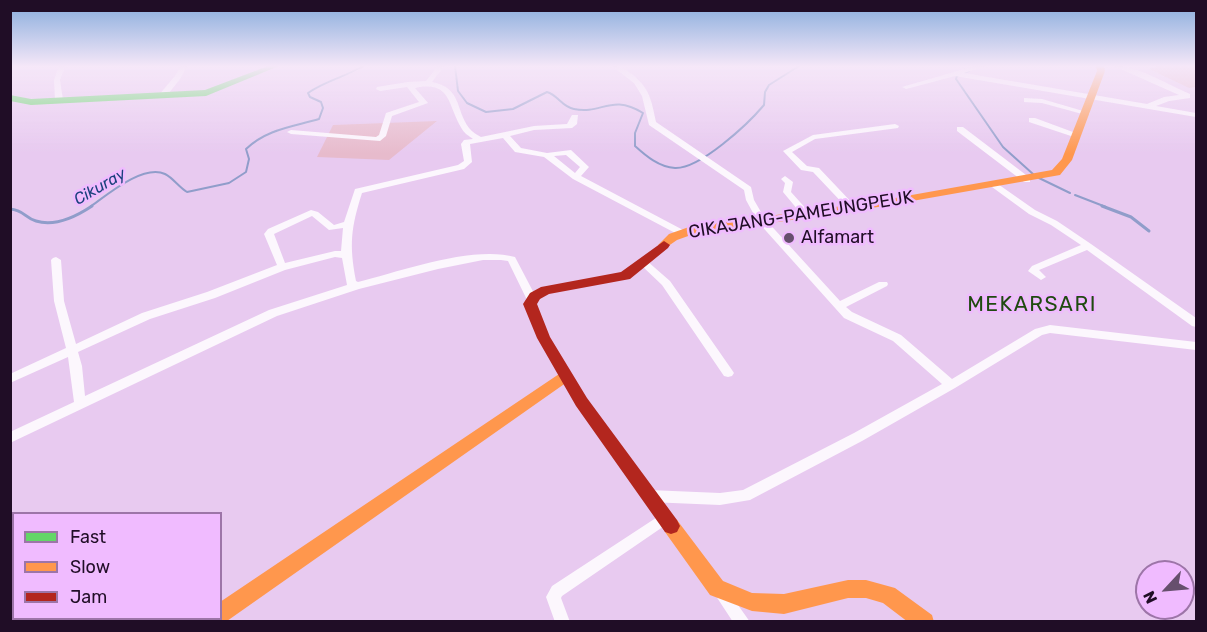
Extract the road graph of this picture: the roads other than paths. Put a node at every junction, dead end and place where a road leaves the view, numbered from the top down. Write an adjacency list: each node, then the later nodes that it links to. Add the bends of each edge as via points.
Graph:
1 (59, 95): 11 (street)
2 (169, 95): 8 (main road)
3 (417, 95): 20 (street, via 424,103 389,115 382,136 377,139)
4 (451, 95): 23 (street, via 466,130)
5 (646, 95): 31 (street, via 652,123 748,189)
6 (1089, 95): 9 (street)
7 (1186, 95): 13 (street)
8 (162, 96): 11 (main road)
9 (1092, 96): 13 (street, via 1123,105); 14 (main road, CIKAJANG-PAMEUNGPEUK)
10 (10, 98): 11 (main road)
11 (59, 100)
12 (1027, 100): 14 (street)
13 (1150, 106): 15 (street)
14 (1086, 113): 22 (main road, CIKAJANG-PAMEUNGPEUK)
15 (1197, 115)
16 (575, 117): 21 (street, via 569,126)
17 (1032, 120): 22 (street)
18 (895, 126): 29 (street, via 813,137 787,151 804,168 816,170)
19 (960, 129): 26 (street)
20 (291, 132)
21 (505, 135): 23 (street); 24 (street, via 518,150)
22 (1077, 135): 26 (main road, CIKAJANG-PAMEUNGPEUK, via 1061,170)
23 (478, 139): 32 (street, via 465,144 468,162 461,167 358,191)
24 (547, 155): 25 (street); 25 (street, via 568,152 585,167)
25 (576, 177): 33 (street)
26 (1034, 178): 28 (main road, CIKAJANG-PAMEUNGPEUK)
27 (785, 179): 30 (street, via 789,182 787,192)
28 (995, 185): 29 (main road, CIKAJANG-PAMEUNGPEUK); 34 (street)
29 (852, 207): 30 (main road, CIKAJANG-PAMEUNGPEUK)
30 (806, 214): 31 (main road, CIKAJANG-PAMEUNGPEUK)
31 (761, 220): 33 (main road, CIKAJANG-PAMEUNGPEUK); 43 (street)
32 (348, 224): 35 (street); 38 (street, via 332,228 310,213 271,231)
33 (682, 233): 37 (main road, CIKAJANG-PAMEUNGPEUK)
34 (1088, 246): 39 (street, via 1035,268 1033,271); 44 (street)
35 (346, 255): 38 (street, via 335,254); 41 (street, via 351,283)
36 (56, 261): 46 (street, via 59,301)
37 (644, 263): 42 (main road, CIKAJANG-PAMEUNGPEUK, via 625,276 557,287); 47 (street, via 666,283)
38 (282, 267): 46 (street, via 146,316)
39 (1041, 277)
40 (883, 284): 43 (street)
41 (357, 286): 42 (street, via 503,255 512,259); 51 (street, via 273,313)
42 (532, 299): 48 (main road, via 534,320)
43 (839, 306): 50 (street, via 848,315 897,338)
44 (1197, 323)
45 (1197, 346): 50 (street, via 1050,329)
46 (71, 350): 49 (street); 51 (street)
47 (728, 373)
48 (565, 376): 53 (main road); 56 (main road)
49 (10, 379)
50 (951, 385): 53 (street, via 745,496)
51 (80, 404): 52 (street)
52 (10, 438)
53 (649, 496): 54 (main road)
54 (665, 518): 55 (main road); 57 (street, via 557,591 552,597)
55 (717, 588): 58 (street); 59 (main road, via 752,602 784,604 848,589 866,589 888,596)
56 (222, 613)
57 (563, 621)
58 (743, 621)
59 (925, 621)

